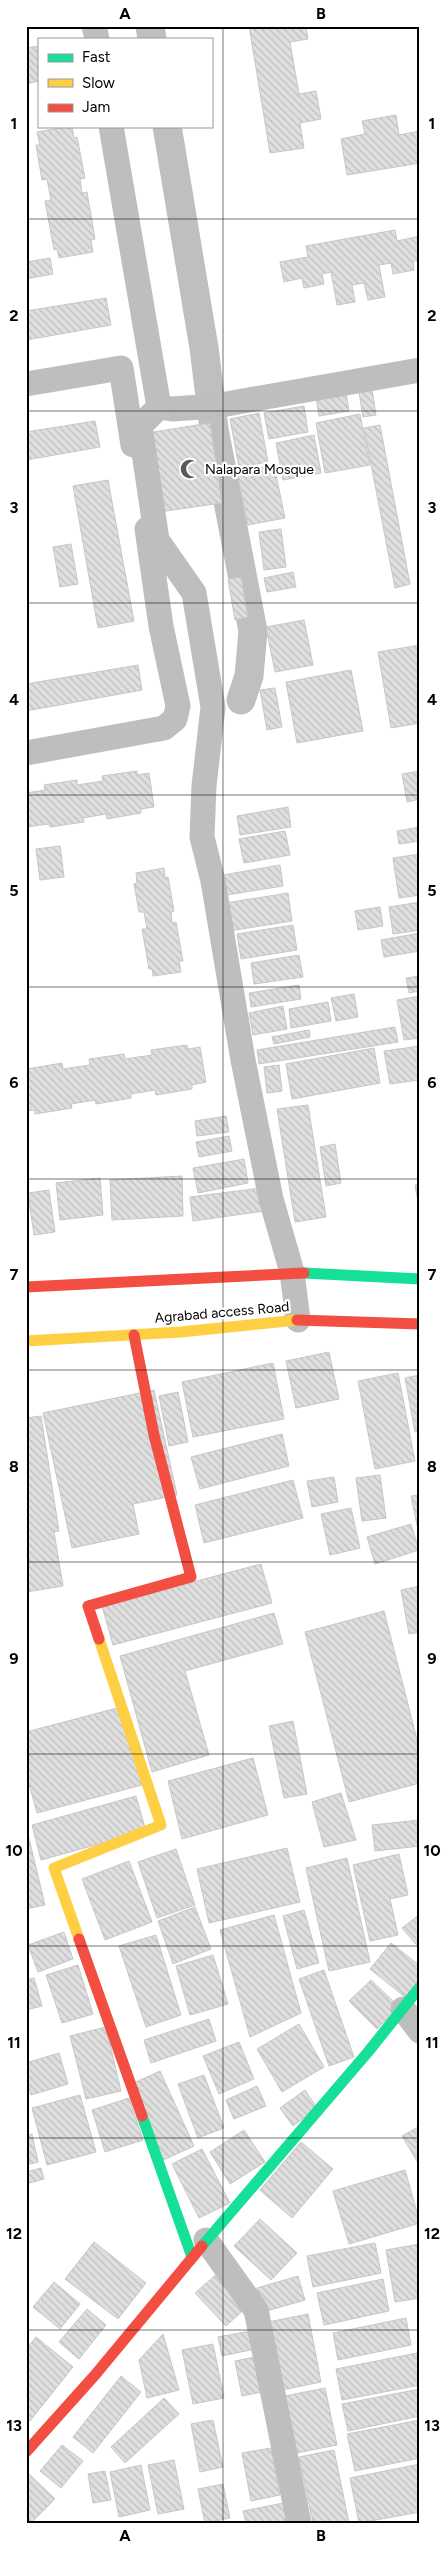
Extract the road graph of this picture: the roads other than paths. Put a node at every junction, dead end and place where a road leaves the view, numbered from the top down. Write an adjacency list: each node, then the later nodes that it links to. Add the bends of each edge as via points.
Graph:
1 (111, 128): 4 (street, via 156,398)
2 (420, 370): 4 (street, via 215,406)
3 (26, 384): 5 (street, via 121,368 178,706 175,719 164,728)
4 (165, 408): 6 (street, via 140,426 157,540 194,593 213,707 202,837 271,1199)
5 (26, 752)
6 (292, 1272): 7 (main road); 8 (main road); 9 (street)
7 (420, 1279)
8 (26, 1287)
9 (298, 1320): 10 (main road, Agrabad access Road); 11 (main road, Agrabad access Road)
10 (420, 1324)
11 (134, 1335): 12 (main road, Agrabad access Road); 16 (main road, via 154,1435 191,1577 88,1606 161,1825 54,1868)
12 (26, 1341)
13 (420, 1988): 14 (main road)
14 (403, 2010): 15 (street); 16 (main road)
15 (420, 2031)
16 (199, 2248): 17 (main road, via 54,2424); 18 (street, via 256,2310)
17 (26, 2452)
18 (299, 2523)

